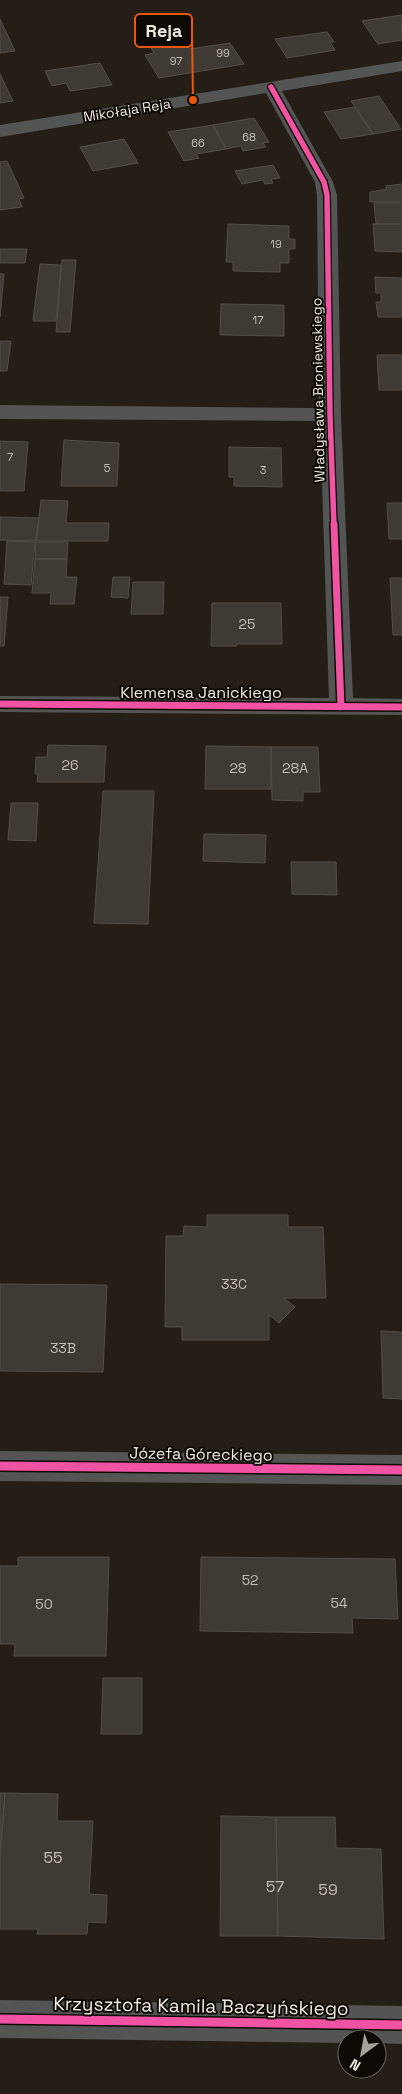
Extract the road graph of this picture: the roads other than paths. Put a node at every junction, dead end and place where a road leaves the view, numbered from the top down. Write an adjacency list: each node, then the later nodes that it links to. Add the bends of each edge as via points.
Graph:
1 (402, 66): 2 (street, Mikołaja Reja)
2 (271, 87): 3 (street, Mikołaja Reja); 5 (street, Władysława Broniewskiego, via 324,182 327,195)
3 (0, 131)
4 (0, 412): 5 (street, Władysława Broniewskiego)
5 (330, 415): 7 (street, Władysława Broniewskiego)
6 (0, 704): 7 (street, Klemensa Janickiego)
7 (341, 707): 8 (street, Klemensa Janickiego)
8 (402, 707)
9 (0, 1466): 10 (street, Józefa Góreckiego)
10 (402, 1470)
11 (0, 2019): 12 (street, Krzysztofa Kamila Baczyńskiego)
12 (402, 2025)

